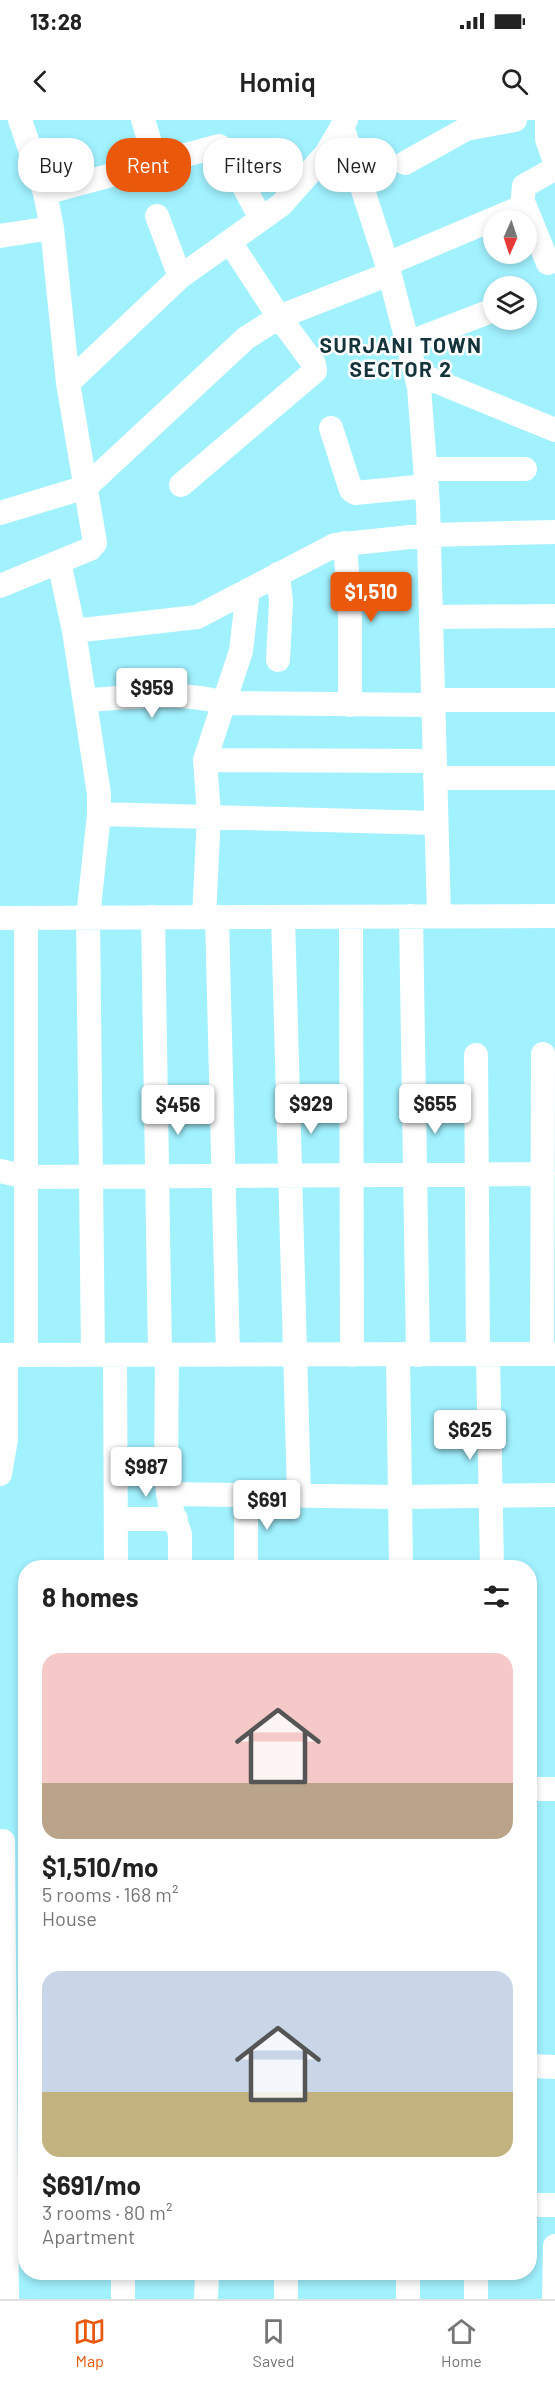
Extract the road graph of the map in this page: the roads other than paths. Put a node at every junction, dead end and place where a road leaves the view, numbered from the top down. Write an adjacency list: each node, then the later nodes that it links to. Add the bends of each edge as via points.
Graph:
1 (20, 120): 11 (street)
2 (143, 120): 6 (street)
3 (515, 120): 8 (street, via 466,129)
4 (547, 120): 9 (street, via 547,139)
5 (345, 124): 14 (street, via 326,154 281,205); 19 (street)
6 (149, 138)
7 (191, 154): 14 (street, via 224,149)
8 (405, 163)
9 (555, 164): 12 (street, via 554,169 525,186)
10 (106, 176): 11 (street)
11 (45, 193): 15 (street)
12 (524, 204): 18 (street); 19 (street)
13 (158, 216): 20 (street)
14 (261, 219): 17 (street)
15 (52, 228): 16 (street); 25 (street)
16 (0, 236)
17 (230, 242): 20 (street); 22 (street)
18 (548, 263)
19 (388, 269): 22 (street); 23 (street)
20 (180, 277): 25 (street)
21 (483, 315): 23 (street)
22 (279, 317): 30 (street, via 314,364 313,375); 31 (street, via 246,338)
23 (408, 343): 24 (street)
24 (416, 373): 27 (street); 29 (street)
25 (68, 382): 31 (street)
26 (331, 428): 29 (street, via 355,493)
27 (555, 430)
28 (525, 469): 29 (street)
29 (426, 478): 34 (street)
30 (181, 485)
31 (86, 487): 32 (street); 36 (street, via 94,547)
32 (0, 513)
33 (555, 532): 34 (street)
34 (429, 535): 35 (street); 41 (street)
35 (345, 543): 37 (street); 48 (street)
36 (59, 562): 38 (street); 42 (street)
37 (279, 573): 39 (street); 43 (street, via 282,602)
38 (0, 586)
39 (248, 590): 42 (street, via 197,617); 47 (street, via 241,651)
40 (555, 616): 41 (street)
41 (431, 617): 46 (street)
42 (74, 631): 44 (street)
43 (278, 660)
44 (86, 700): 47 (street, via 202,697); 52 (street)
45 (555, 700): 46 (street)
46 (433, 703): 48 (street); 50 (street)
47 (224, 704): 48 (street); 49 (street)
48 (350, 705)
49 (205, 760): 50 (street); 53 (street)
50 (435, 769): 51 (street); 54 (street)
51 (555, 778)
52 (99, 814): 53 (street); 58 (street)
53 (209, 815): 54 (street); 60 (street)
54 (436, 823): 56 (street)
55 (411, 916): 56 (street); 62 (street); 70 (street)
56 (438, 916): 57 (street)
57 (555, 916)
58 (88, 917): 59 (street); 64 (street); 74 (street)
59 (153, 917): 60 (street); 75 (street)
60 (210, 917): 61 (street); 72 (street)
61 (284, 917): 62 (street); 73 (street)
62 (351, 917): 69 (street)
63 (0, 918): 64 (street)
64 (26, 918): 76 (street)
65 (543, 1054): 71 (street)
66 (476, 1055): 68 (street)
67 (0, 1171): 76 (street)
68 (477, 1173): 70 (street); 71 (street); 77 (street)
69 (352, 1174): 70 (street); 73 (street); 84 (street)
70 (415, 1174): 85 (street)
71 (543, 1174): 78 (street)
72 (224, 1175): 73 (street); 75 (street); 82 (street)
73 (291, 1175): 83 (street)
74 (91, 1176): 75 (street); 76 (street); 80 (street)
75 (157, 1176): 81 (street)
76 (26, 1177): 79 (street)
77 (483, 1354): 78 (street); 85 (street); 91 (street)
78 (548, 1354)
79 (11, 1355): 80 (street); 86 (street)
80 (104, 1355): 81 (street); 93 (street)
81 (163, 1355): 82 (street); 87 (street)
82 (228, 1355): 83 (street)
83 (296, 1355): 84 (street); 89 (street)
84 (352, 1355): 85 (street)
85 (408, 1355): 92 (street)
86 (0, 1474)
87 (168, 1494): 88 (street); 94 (street)
88 (246, 1494): 89 (street); 97 (street)
89 (299, 1495): 92 (street)
90 (555, 1495): 91 (street)
91 (491, 1496): 92 (street); 99 (street)
92 (400, 1497): 98 (street)
93 (116, 1519): 94 (street); 95 (street)
94 (176, 1519): 96 (street)
95 (116, 1560)
96 (180, 1560)
97 (246, 1560)
98 (401, 1560)
99 (492, 1560)
100 (537, 1789): 101 (street)
101 (555, 1789)
102 (10, 1841): 103 (street)
103 (15, 1963): 106 (street)
104 (537, 2066): 105 (street)
105 (555, 2067)
106 (3, 2087): 110 (street)
107 (537, 2205): 108 (street)
108 (555, 2205)
109 (555, 2246): 122 (street)
110 (3, 2250): 116 (street)
111 (123, 2280): 117 (street)
112 (207, 2280): 118 (street)
113 (286, 2280): 119 (street)
114 (408, 2280): 120 (street)
115 (476, 2280): 121 (street)
116 (7, 2299)
117 (123, 2299)
118 (206, 2299)
119 (286, 2299)
120 (408, 2299)
121 (476, 2299)
122 (554, 2299)

